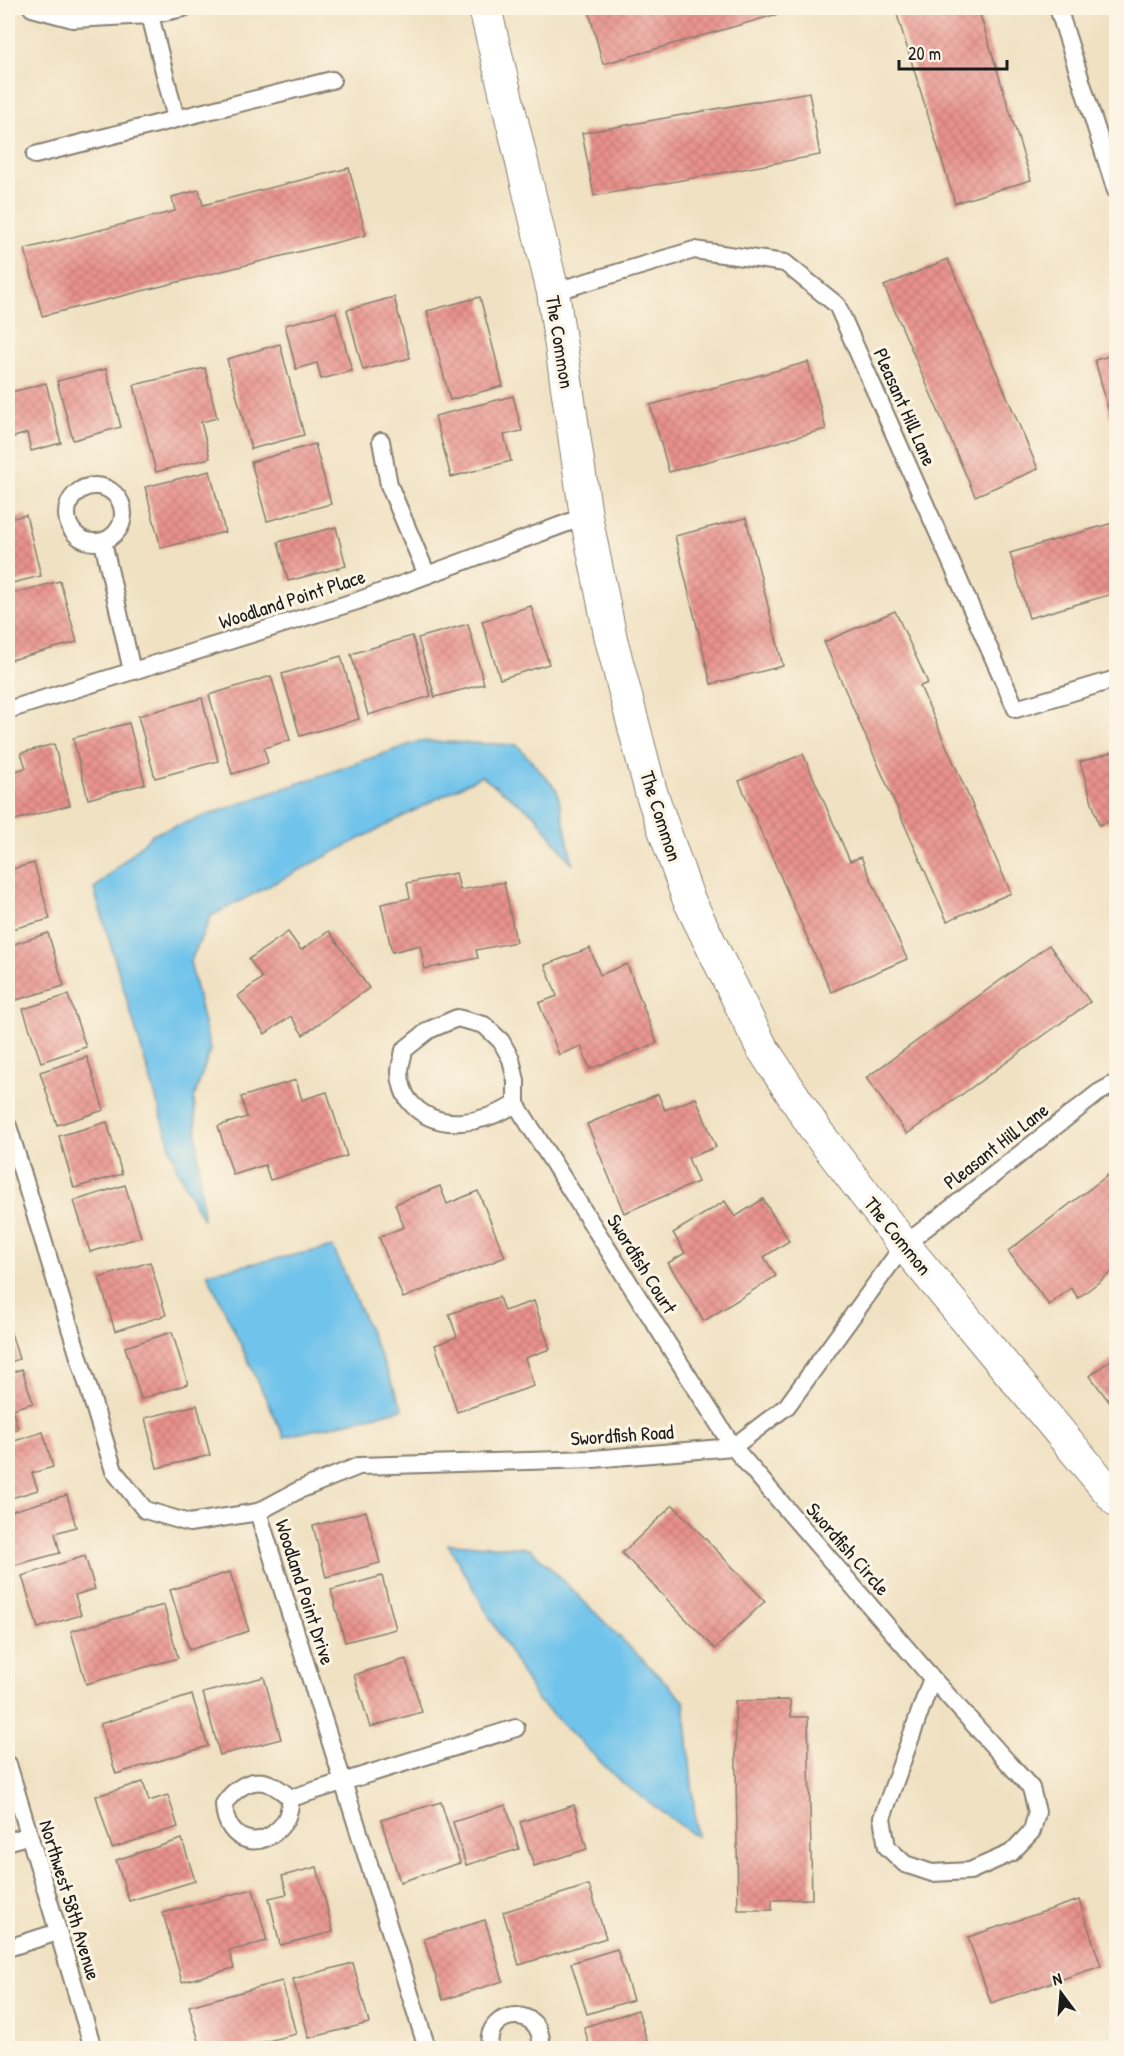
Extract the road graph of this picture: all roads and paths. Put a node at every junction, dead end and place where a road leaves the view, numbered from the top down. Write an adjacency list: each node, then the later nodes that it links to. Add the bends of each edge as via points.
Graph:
1 (33, 8): 5 (lane, via 73,19)
2 (184, 8): 5 (lane)
3 (485, 8): 10 (street, The Common)
4 (1058, 8): 9 (lane)
5 (150, 15): 7 (lane)
6 (332, 80): 7 (lane)
7 (176, 119): 8 (lane)
8 (35, 155)
9 (1116, 191)
10 (553, 292): 12 (street, The Common); 16 (lane, Pleasant Hill Lane, via 694,250 785,263 837,305 1016,709)
11 (381, 441): 14 (lane, via 389,485)
12 (586, 516): 14 (lane, Woodland Point Place); 21 (street, The Common, via 611,639 651,792 688,898 761,1046 817,1132)
13 (103, 542): 15 (lane)
14 (427, 575): 15 (lane, Woodland Point Place, via 357,602)
15 (132, 671): 17 (lane, Woodland Point Place)
16 (1116, 679)
17 (8, 710)
18 (1116, 1083): 21 (lane, Pleasant Hill Lane)
19 (516, 1104): 19 (lane, via 511,1059 501,1041 484,1025 457,1018 429,1030 404,1050 400,1073 405,1096 419,1112 438,1122 497,1115); 22 (lane, Swordfish Court)
20 (8, 1126): 24 (lane, Woodland Point Drive, via 114,1471 145,1510 189,1523)
21 (904, 1245): 22 (lane, via 787,1406); 23 (street, The Common)
22 (733, 1447): 24 (lane, Swordfish Road, via 593,1459 359,1466 299,1490); 25 (lane, Swordfish Circle)
23 (1116, 1500)
24 (258, 1512): 28 (lane, Woodland Point Drive)
25 (932, 1678): 25 (lane, Swordfish Circle, via 1031,1788 1037,1812 1032,1831 1011,1852 969,1871 932,1873 905,1864 887,1847 882,1818)
26 (516, 1728): 28 (lane)
27 (8, 1764): 30 (lane, Northwest 58th Avenue)
28 (343, 1781): 29 (lane); 35 (lane, Woodland Point Drive)
29 (291, 1798)
30 (29, 1836): 31 (lane); 32 (lane, Northwest 58th Avenue)
31 (8, 1842)
32 (58, 1932): 33 (lane); 34 (lane, Northwest 58th Avenue)
33 (8, 1947)
34 (93, 2049)
35 (427, 2049)
36 (490, 2049): 37 (lane, via 490,2033 510,2016 528,2018 535,2024 540,2031)
37 (541, 2049)

